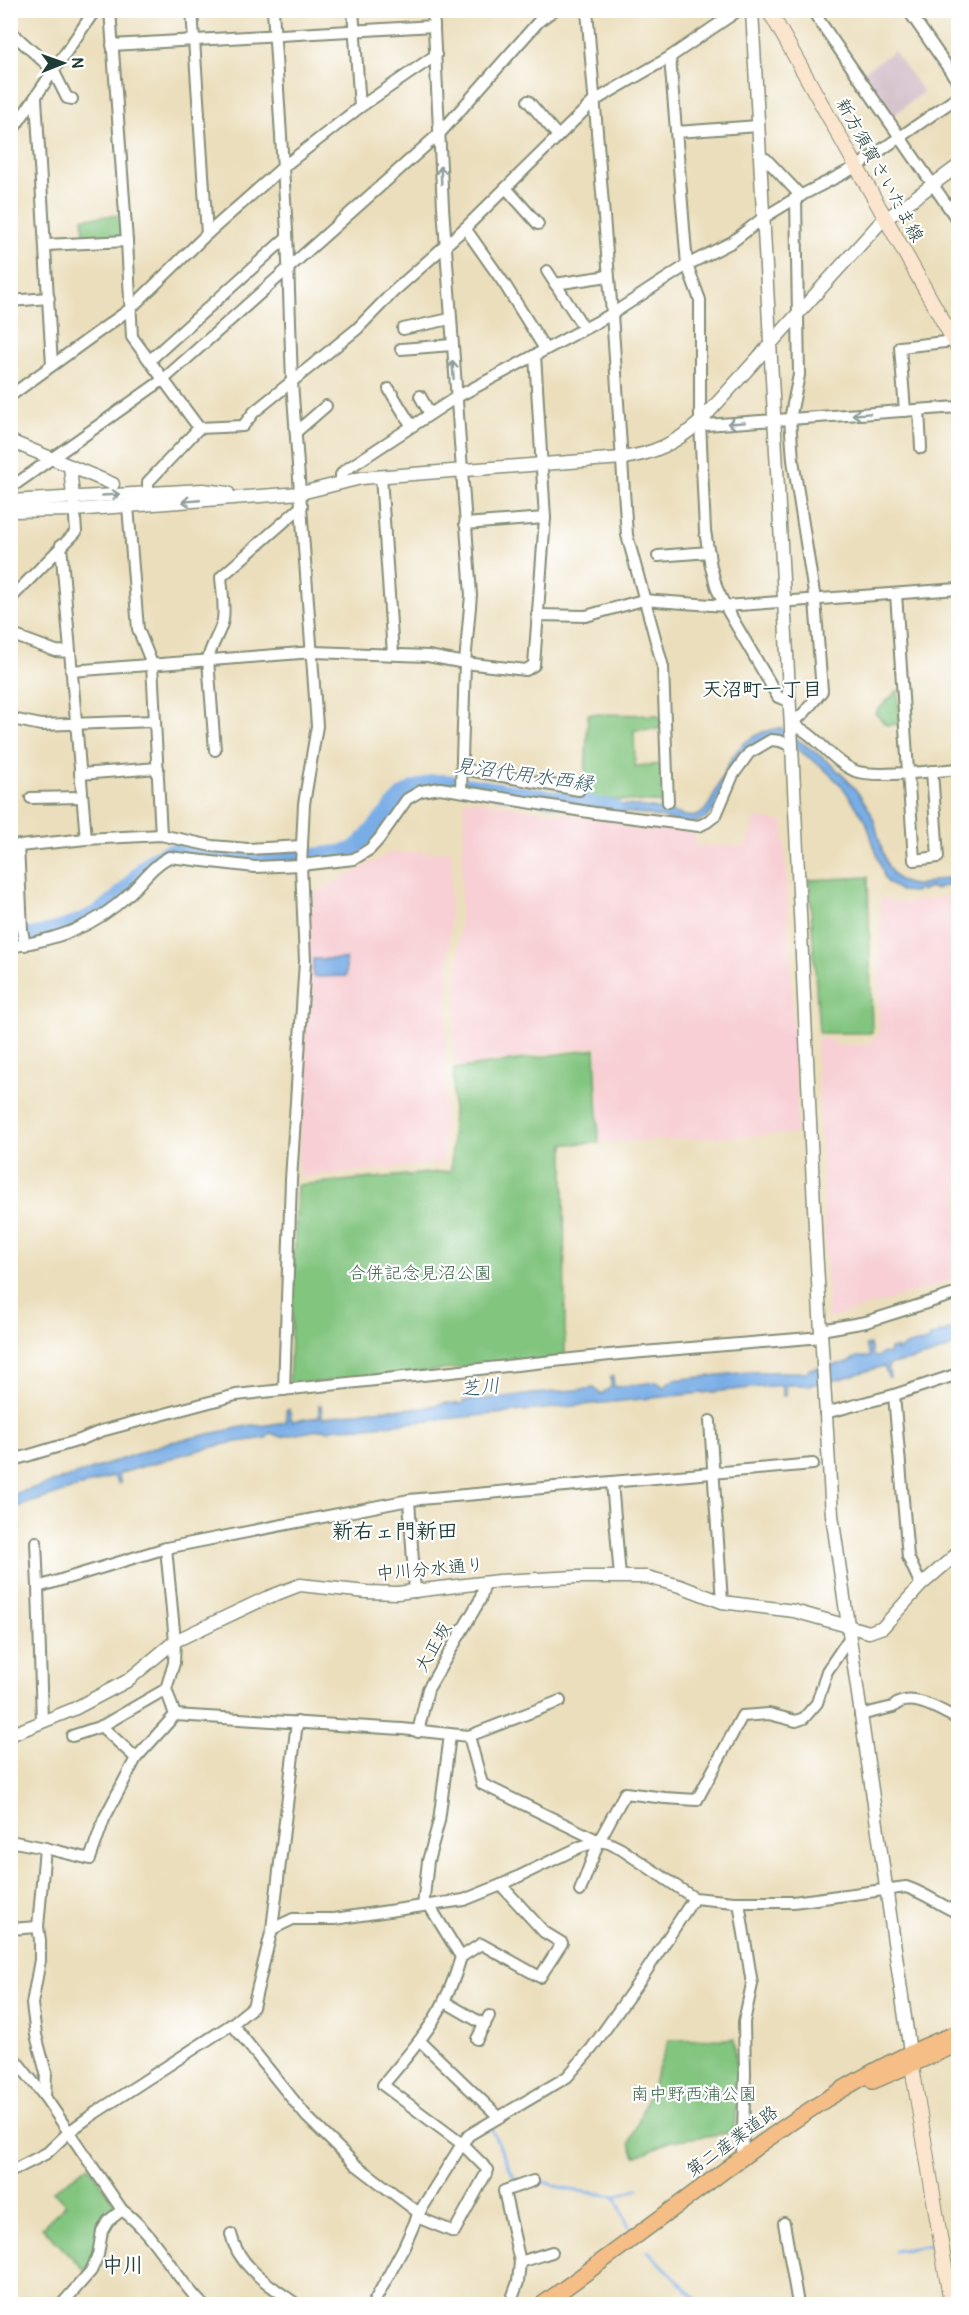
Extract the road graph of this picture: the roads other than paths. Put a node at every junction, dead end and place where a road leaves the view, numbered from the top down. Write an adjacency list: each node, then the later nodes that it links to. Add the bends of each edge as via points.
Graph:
1 (95, 10): 22 (street)
2 (110, 10): 19 (street)
3 (192, 10): 18 (street)
4 (273, 10): 17 (street)
5 (353, 10): 16 (street)
6 (433, 10): 14 (street)
7 (554, 10): 32 (street, via 539,21)
8 (587, 10): 28 (street)
9 (739, 10): 21 (street)
10 (752, 10): 30 (street)
11 (767, 10): 37 (main road, 新方須賀さいたま線)
12 (812, 10): 35 (street)
13 (908, 10): 23 (street)
14 (434, 26): 16 (street); 20 (street)
15 (10, 31): 22 (street)
16 (355, 31): 17 (street); 29 (street)
17 (274, 36): 18 (street); 39 (street)
18 (194, 41): 19 (street); 48 (street)
19 (112, 45): 50 (street)
20 (436, 55): 29 (street); 32 (street)
21 (670, 57): 28 (street); 31 (street)
22 (53, 70): 25 (street); 26 (street, via 67,98)
23 (958, 82)
24 (958, 97): 35 (street)
25 (36, 98): 33 (street); 51 (street)
26 (72, 99)
27 (528, 101): 34 (street)
28 (594, 101): 34 (street); 56 (street)
29 (360, 107): 39 (street)
30 (758, 126): 31 (street); 36 (street)
31 (677, 132): 53 (street)
32 (440, 133): 52 (street, one-way to 32); 54 (street)
33 (10, 134)
34 (558, 136): 41 (street)
35 (900, 137): 37 (street); 40 (street)
36 (760, 158): 42 (street, via 766,159); 44 (street)
37 (858, 166): 42 (street); 43 (main road, 新方須賀さいたま線)
38 (958, 166): 40 (street)
39 (282, 167): 48 (street); 49 (street)
40 (933, 184): 43 (street); 45 (street)
41 (506, 188): 46 (street); 47 (street)
42 (798, 197): 44 (street); 61 (street)
43 (887, 217): 61 (street); 68 (main road, 新方須賀さいたま線)
44 (763, 218): 53 (street, via 732,242); 66 (street)
45 (958, 221)
46 (538, 224)
47 (465, 228): 52 (street); 70 (street, via 505,285)
48 (207, 234): 60 (street)
49 (287, 237): 54 (street); 71 (street)
50 (127, 241): 51 (street); 60 (street)
51 (46, 245): 58 (street)
52 (445, 246): 63 (street); 74 (street, via 357,328)
53 (687, 265): 62 (street); 86 (street, via 700,300)
54 (288, 268): 73 (street); 74 (street)
55 (547, 272): 57 (street)
56 (608, 276): 57 (street); 62 (street)
57 (555, 284): 64 (street)
58 (49, 298): 59 (street); 72 (street)
59 (10, 301)
60 (130, 309): 71 (street, via 132,337); 72 (street)
61 (798, 311): 66 (street); 84 (street, via 799,375)
62 (612, 314): 64 (street); 93 (street)
63 (450, 319): 65 (street); 67 (street)
64 (584, 328): 70 (street)
65 (403, 329)
66 (770, 344): 85 (street); 86 (street)
67 (452, 345): 69 (street); 78 (street, one-way to 67)
68 (956, 345): 82 (street, via 900,347)
69 (402, 349)
70 (540, 352): 78 (street); 94 (street)
71 (150, 360): 73 (street)
72 (52, 365): 76 (street)
73 (164, 379): 88 (street); 92 (street)
74 (292, 381): 88 (street, via 243,426); 89 (street)
75 (389, 389): 87 (street)
76 (10, 396)
77 (420, 396): 83 (street)
78 (455, 398): 83 (street); 96 (street)
79 (326, 406): 89 (street)
80 (958, 408): 81 (street)
81 (919, 410): 82 (street); 91 (street)
82 (905, 411): 84 (street, one-way to 84)
83 (430, 414): 87 (street)
84 (790, 419): 85 (street); 117 (street)
85 (774, 421): 86 (street, one-way to 86, via 706,425); 118 (street)
86 (700, 422): 93 (street, via 662,448); 111 (street)
87 (411, 425): 98 (street, via 344,471)
88 (199, 428): 101 (street, via 148,482)
89 (296, 432): 103 (street)
90 (10, 441): 92 (street)
91 (921, 448)
92 (52, 458): 95 (street); 100 (street)
93 (622, 458): 94 (street); 116 (street, via 627,535)
94 (541, 464): 96 (street); 108 (street)
95 (70, 466): 99 (street); 105 (street)
96 (462, 470): 97 (street); 109 (street)
97 (381, 476): 98 (street); 124 (street)
98 (341, 483): 103 (street)
99 (113, 484)
100 (13, 486)
101 (148, 493): 102 (street, via 202,489); 105 (street, one-way to 101)
102 (250, 497): 103 (street); 106 (street, one-way to 106)
103 (302, 500): 123 (street); 125 (street, via 221,577 222,622)
104 (10, 501): 105 (street)
105 (74, 503): 106 (street); 107 (street); 110 (street, via 76,532)
106 (128, 506): 127 (street, via 138,628)
107 (10, 511)
108 (545, 518): 109 (street); 120 (street)
109 (465, 524): 126 (street, via 471,595)
110 (61, 545): 115 (street); 122 (street)
111 (709, 552): 112 (street); 119 (street)
112 (658, 556)
113 (958, 589): 114 (street)
114 (896, 594): 117 (street); 140 (street)
115 (10, 599)
116 (643, 600): 119 (street); 120 (street, via 586,616); 146 (street, via 663,667)
117 (815, 600): 118 (street); 133 (street, via 822,691)
118 (784, 603): 119 (street); 129 (street)
119 (725, 606): 129 (street, via 778,697)
120 (537, 615): 126 (street, via 534,666 526,670)
121 (10, 634): 122 (street, via 56,651)
122 (70, 652): 128 (street)
123 (313, 652): 124 (street); 125 (street); 150 (street, via 317,726 304,804)
124 (393, 654): 126 (street)
125 (208, 660): 127 (street); 135 (street)
126 (465, 663): 138 (street)
127 (152, 664): 128 (street); 131 (street)
128 (71, 670): 132 (street)
129 (790, 701): 133 (street)
130 (17, 720): 132 (street, via 41,725)
131 (155, 721): 132 (street); 136 (street)
132 (76, 723): 141 (street)
133 (791, 726): 134 (street); 140 (street, via 802,728 855,771)
134 (792, 748): 143 (street, via 771,740 748,753 733,775 716,815 699,826); 155 (street)
135 (215, 750)
136 (158, 768): 141 (street); 147 (street)
137 (958, 769): 139 (street)
138 (463, 770): 142 (street); 143 (street)
139 (932, 771): 140 (street); 140 (street, via 938,857 914,860)
140 (909, 772)
141 (80, 774): 144 (street)
142 (579, 790)
143 (461, 791): 151 (street, via 440,788 421,791 407,799 374,844 354,859)
144 (82, 796): 145 (street); 148 (street)
145 (31, 798)
146 (668, 802)
147 (161, 835): 148 (street); 150 (street, via 248,849)
148 (86, 839): 149 (street)
149 (14, 846): 152 (street)
150 (302, 846): 151 (street)
151 (301, 865): 152 (street, via 236,866 169,857 107,913 76,932); 157 (street, via 305,961 291,1180)
152 (25, 945): 153 (street)
153 (10, 947)
154 (958, 1293): 155 (street)
155 (822, 1337): 157 (street); 159 (street)
156 (958, 1374): 158 (street)
157 (284, 1390): 161 (street, via 236,1395 101,1431)
158 (894, 1395): 159 (street); 171 (street, via 908,1557)
159 (825, 1408): 175 (street, via 832,1515)
160 (710, 1421): 163 (street)
161 (10, 1461)
162 (813, 1464): 163 (street)
163 (713, 1473): 164 (street); 174 (street)
164 (612, 1482): 165 (street); 169 (street)
165 (409, 1500): 167 (street); 173 (street)
166 (36, 1542): 172 (street)
167 (166, 1548): 172 (street); 176 (street)
168 (958, 1553): 171 (street)
169 (620, 1577): 170 (street, 中川分水通り); 174 (street, 中川分水通り, via 647,1577)
170 (485, 1583): 173 (street, 中川分水通り); 185 (street, 大正坂, via 480,1600 428,1689)
171 (921, 1585): 175 (street, 中川分水通り, via 877,1631)
172 (38, 1587): 182 (street)
173 (415, 1592): 176 (street, 中川分水通り, via 300,1586)
174 (722, 1602): 175 (street, 中川分水通り, via 794,1611)
175 (849, 1632): 180 (street); 192 (street, via 827,1671 817,1704 804,1718 796,1721 769,1714 742,1716 697,1800 625,1793)
176 (175, 1641): 177 (street, via 174,1663); 182 (street, 中川分水通り, via 127,1681)
177 (166, 1689): 179 (street); 184 (street)
178 (560, 1701): 189 (street)
179 (175, 1715): 183 (street); 190 (street)
180 (860, 1715): 181 (street, via 916,1700); 195 (street)
181 (958, 1719)
182 (42, 1722): 186 (street, 中川分水通り)
183 (297, 1722): 185 (street); 203 (street)
184 (101, 1726): 188 (street); 190 (street)
185 (418, 1732): 187 (street)
186 (10, 1735)
187 (450, 1735): 189 (street); 199 (street, via 439,1821 428,1861)
188 (72, 1736)
189 (470, 1736): 192 (street, via 482,1784)
190 (136, 1758): 193 (street, via 104,1818 90,1859)
191 (10, 1840): 193 (street)
192 (598, 1841): 194 (street); 196 (street); 197 (street, via 621,1849)
193 (45, 1848): 201 (street)
194 (501, 1886): 199 (street, via 464,1900); 204 (street, via 544,1932 562,1943 540,1977 481,1944)
195 (886, 1889): 198 (street, via 793,1902); 200 (street, via 906,1887); 212 (street)
196 (580, 1891)
197 (694, 1898): 198 (street); 214 (street, via 644,1976 567,2077)
198 (739, 1902): 217 (street, via 752,1984 744,2022)
199 (426, 1905): 203 (street, via 334,1919 293,1919); 204 (street)
200 (958, 1913)
201 (38, 1927): 202 (street); 213 (street, via 40,1960 32,2004 46,2073)
202 (10, 1929)
203 (272, 1929): 206 (street, via 253,2007)
204 (461, 1957): 205 (street)
205 (445, 2002): 208 (street, via 487,2021); 209 (street)
206 (232, 2024): 215 (street); 221 (street, via 307,2117 355,2164)
207 (958, 2032): 212 (main road, 第二産業道路)
208 (477, 2039)
209 (420, 2041): 214 (street); 216 (street, via 383,2085)
210 (958, 2044): 212 (main road, 第二産業道路)
211 (10, 2053): 213 (street)
212 (911, 2058): 217 (main road, 第二産業道路, via 829,2096); 232 (main road, 第二産業道路, via 797,2129); 234 (main road)
213 (45, 2097): 215 (street)
214 (500, 2118): 216 (street)
215 (70, 2131): 218 (street, via 47,2153); 220 (street)
216 (462, 2144): 221 (street); 221 (street, via 488,2170 454,2232)
217 (742, 2157): 231 (main road, 第二産業道路)
218 (10, 2172)
219 (533, 2181): 225 (street, via 504,2191)
220 (122, 2210): 226 (street, via 102,2231 91,2271); 227 (street, via 135,2219)
221 (418, 2215): 229 (street)
222 (784, 2223): 233 (street)
223 (231, 2234): 228 (street, via 251,2271)
224 (552, 2252): 225 (street)
225 (520, 2262): 230 (street)
226 (62, 2304)
227 (202, 2304)
228 (296, 2304)
229 (373, 2304)
230 (510, 2304)
231 (543, 2304)
232 (559, 2304)
233 (798, 2304)
234 (951, 2304)

